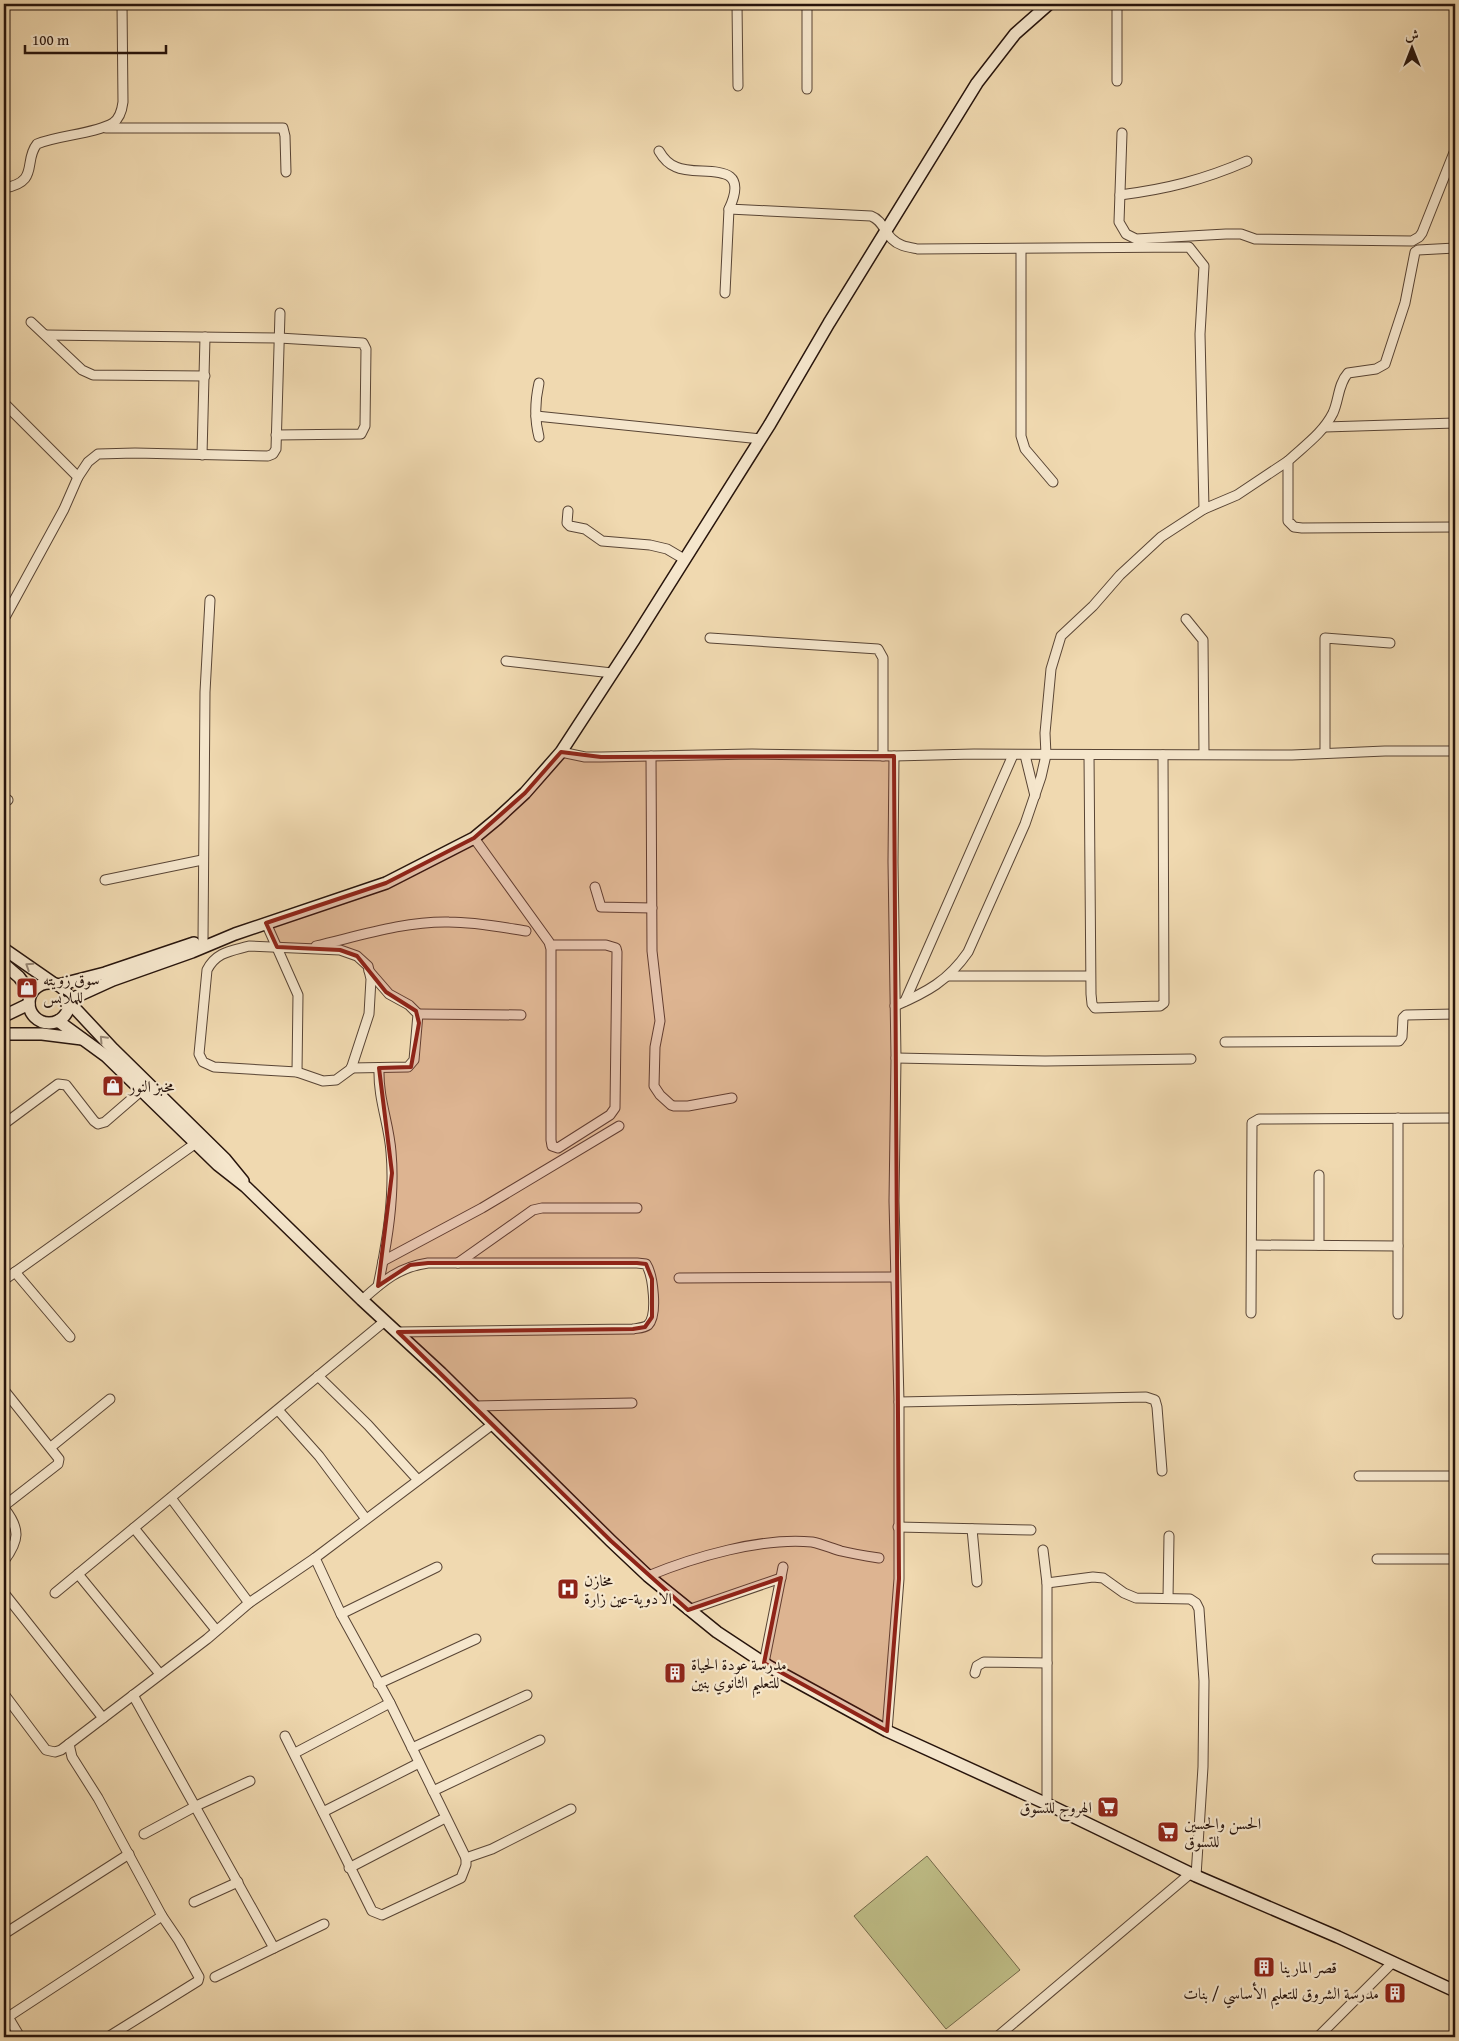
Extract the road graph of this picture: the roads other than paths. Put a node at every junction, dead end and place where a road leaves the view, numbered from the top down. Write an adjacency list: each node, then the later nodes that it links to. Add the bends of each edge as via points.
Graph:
1 (122, 4): 9 (street, via 122,109 113,122)
2 (737, 4): 7 (street)
3 (807, 4): 8 (street)
4 (1049, 4): 18 (main road, via 1015,34 977,83)
5 (1117, 4): 6 (street)
6 (1117, 81)
7 (738, 86)
8 (807, 89)
9 (98, 128): 14 (street, via 283,128); 15 (street, via 37,144 25,178 15,186)
10 (1122, 134): 16 (street)
11 (1455, 150): 16 (street, via 1422,233 1412,241 1256,239 1231,234 1136,239 1126,234 1119,222)
12 (659, 151): 17 (street, via 676,168 719,172 730,177 735,195)
13 (1247, 161): 16 (street, via 1172,188)
14 (286, 172)
15 (4, 188)
16 (1120, 195)
17 (729, 209): 18 (street, via 871,216 878,219); 21 (street)
18 (886, 230): 20 (street, via 900,244 918,249); 35 (main road)
19 (1455, 248): 32 (street, via 1414,252 1405,303 1385,364 1376,369 1348,373 1343,378 1334,411)
20 (1021, 249): 39 (street, via 1021,436 1026,449); 40 (street, via 1186,247 1202,262 1200,334)
21 (725, 293)
22 (280, 313): 26 (street)
23 (31, 322): 24 (street)
24 (46, 335): 25 (street); 27 (street, via 82,370 93,375)
25 (205, 337): 26 (street); 27 (street)
26 (279, 338): 33 (street); 33 (street, via 363,343 366,349 365,426 361,434)
27 (204, 376): 36 (street)
28 (539, 383): 30 (street)
29 (4, 403): 38 (street)
30 (536, 416): 34 (street); 35 (street)
31 (1455, 423): 32 (street)
32 (1325, 427): 37 (street)
33 (276, 435): 36 (street, via 276,449 268,456)
34 (539, 437)
35 (761, 439): 43 (main road)
36 (202, 455): 38 (street, via 98,454)
37 (1288, 462): 40 (street, via 1237,495); 42 (street, via 1288,521 1294,527)
38 (78, 476): 45 (street, via 64,509)
39 (1053, 482)
40 (1204, 508): 57 (street, via 1161,537 1061,636 1051,669)
41 (568, 511): 43 (street, via 567,523 570,526 585,529 598,540 641,543 659,547)
42 (1455, 527)
43 (684, 559): 50 (main road)
44 (210, 600): 65 (street)
45 (4, 619)
46 (1186, 619): 54 (street, via 1203,640)
47 (710, 638): 61 (street, via 878,649 883,658)
48 (1390, 642): 55 (street, via 1325,638)
49 (506, 661): 50 (street)
50 (612, 673): 52 (main road)
51 (1455, 751): 55 (street)
52 (561, 752): 60 (street, via 585,757); 64 (main road, via 525,793)
53 (1013, 754): 56 (street); 62 (street); 84 (street)
54 (1204, 754): 55 (street); 59 (street)
55 (1325, 754)
56 (1025, 755): 57 (street); 63 (street)
57 (1046, 755): 58 (street); 63 (street)
58 (1089, 755): 59 (street); 80 (street)
59 (1163, 755): 80 (street, via 1164,1003 1160,1006 1095,1008 1091,999)
60 (651, 756): 61 (street); 68 (street)
61 (883, 756): 62 (street)
62 (894, 756): 85 (street)
63 (1035, 796): 79 (street, via 968,952)
64 (474, 838): 69 (main road, via 386,882); 73 (street)
65 (202, 860): 66 (street); 72 (street)
66 (104, 880)
67 (596, 887): 68 (street, via 601,906)
68 (652, 908): 101 (street, via 652,951 660,1021 655,1047 654,1086 674,1106)
69 (266, 923): 71 (main road); 74 (street)
70 (526, 931): 75 (street, via 473,923 428,922)
71 (235, 934): 72 (main road); 83 (main road, via 113,980)
72 (202, 941): 81 (main road, via 104,973)
73 (550, 945): 73 (street, via 551,1140 552,1146 558,1148 616,1108 617,952 616,948 606,944)
74 (277, 947): 75 (street); 99 (street, via 298,995); 99 (street, via 250,946 212,960 207,970 199,1054 204,1062 214,1067)
75 (304, 948): 78 (street, via 340,950 357,956)
76 (4, 949): 81 (main road, one-way to 76)
77 (4, 964): 82 (main road, via 20,978)
78 (368, 970): 86 (street, via 389,994); 97 (street, via 369,1014)
79 (948, 976): 80 (street); 84 (street, via 928,991)
80 (1090, 976)
81 (56, 984): 82 (main road, via 43,983 34,989); 83 (main road, via 66,991)
82 (30, 998): 89 (main road); 91 (main road, via 35,1018)
83 (69, 1001): 90 (main road, via 65,1015); 108 (main road, one-way to 83, via 226,1159 113,1049)
84 (905, 1001): 85 (street)
85 (895, 1006): 95 (street)
86 (418, 1014): 88 (street); 98 (street, via 412,1065)
87 (1455, 1014): 94 (street, via 1406,1015 1399,1041)
88 (521, 1015)
89 (4, 1016)
90 (58, 1021): 91 (main road); 93 (main road)
91 (45, 1022): 92 (main road)
92 (4, 1033): 93 (main road)
93 (86, 1039): 100 (main road)
94 (1225, 1042)
95 (896, 1058): 96 (street); 116 (street)
96 (1191, 1059)
97 (351, 1068): 98 (street); 99 (street, via 336,1080 323,1080)
98 (379, 1068): 113 (street, via 380,1100 389,1135 392,1166)
99 (297, 1072)
100 (142, 1090): 104 (street, via 106,1122 98,1124 66,1085 58,1084); 106 (main road)
101 (732, 1098)
102 (1398, 1118): 103 (street); 110 (street, via 1259,1119 1252,1123); 112 (street)
103 (1455, 1118)
104 (4, 1124)
105 (619, 1126): 113 (street, via 482,1208)
106 (196, 1143): 108 (main road); 115 (street)
107 (1319, 1176): 111 (street)
108 (246, 1187): 120 (main road)
109 (637, 1208): 114 (street, via 532,1210)
110 (1252, 1245): 111 (street); 121 (street)
111 (1319, 1245): 112 (street)
112 (1398, 1246): 122 (street)
113 (383, 1261): 119 (street)
114 (458, 1263): 119 (street, via 410,1265); 124 (street, via 646,1264 652,1280 652,1317 645,1327 633,1329)
115 (15, 1272): 118 (street); 125 (street)
116 (895, 1277): 117 (street); 129 (street)
117 (679, 1278)
118 (4, 1280)
119 (378, 1286): 120 (street)
120 (362, 1300): 123 (main road)
121 (1250, 1312)
122 (1398, 1314)
123 (385, 1321): 124 (main road); 126 (street)
124 (398, 1332): 131 (main road)
125 (70, 1337)
126 (318, 1376): 132 (street); 138 (street)
127 (4, 1390): 134 (street)
128 (110, 1400): 134 (street)
129 (899, 1402): 135 (street, via 1146,1397 1155,1400 1157,1407); 142 (street)
130 (632, 1403): 131 (street)
131 (475, 1406): 133 (main road)
132 (278, 1410): 139 (street); 141 (street, via 319,1456)
133 (493, 1424): 138 (street); 156 (main road)
134 (51, 1447): 140 (street, via 60,1459 58,1464)
135 (1162, 1471)
136 (1359, 1476): 137 (street)
137 (1455, 1476)
138 (418, 1480): 141 (street)
139 (171, 1498): 143 (street); 163 (street)
140 (4, 1507): 152 (street, via 16,1534 14,1547)
141 (366, 1519): 148 (street)
142 (898, 1527): 144 (street); 178 (street, via 899,1579)
143 (134, 1528): 155 (street); 166 (street)
144 (972, 1529): 145 (street); 158 (street)
145 (1031, 1530)
146 (1169, 1536): 162 (street)
147 (1043, 1550): 159 (street)
148 (315, 1558): 163 (street); 165 (street)
149 (878, 1558): 156 (street, via 796,1541 732,1549)
150 (1377, 1559): 151 (street)
151 (1455, 1559)
152 (4, 1561)
153 (783, 1567): 157 (street)
154 (437, 1568): 165 (street)
155 (78, 1574): 161 (street); 171 (street)
156 (648, 1576): 164 (main road)
157 (781, 1578): 164 (street); 169 (street)
158 (977, 1582)
159 (1047, 1583): 162 (street, via 1103,1578 1136,1598); 168 (street)
160 (4, 1592): 177 (street)
161 (55, 1593)
162 (1168, 1598): 196 (street, via 1190,1599 1199,1609 1204,1681 1203,1766)
163 (249, 1603): 166 (street)
164 (688, 1610): 169 (main road)
165 (341, 1614): 172 (street)
166 (216, 1630): 171 (street)
167 (476, 1640): 172 (street)
168 (1047, 1662): 170 (street, via 984,1662 977,1666); 187 (street)
169 (764, 1664): 178 (main road)
170 (975, 1673)
171 (160, 1674): 175 (street)
172 (378, 1684): 176 (street)
173 (4, 1694): 181 (street, via 46,1750 55,1752)
174 (527, 1695): 182 (street)
175 (133, 1696): 177 (street); 188 (street)
176 (390, 1703): 182 (street); 183 (street)
177 (103, 1718): 181 (street)
178 (887, 1731): 187 (main road)
179 (284, 1736): 183 (street)
180 (540, 1740): 186 (street)
181 (69, 1744): 193 (street, via 72,1757)
182 (412, 1748): 184 (street)
183 (295, 1753): 190 (street)
184 (419, 1763): 186 (street); 190 (street)
185 (250, 1781): 188 (street)
186 (433, 1792): 191 (street)
187 (1047, 1804): 196 (main road)
188 (196, 1806): 192 (street); 197 (street)
189 (571, 1809): 194 (street, via 492,1849)
190 (323, 1812): 195 (street)
191 (445, 1818): 194 (street); 195 (street)
192 (144, 1834)
193 (128, 1854): 199 (street); 201 (street)
194 (466, 1858): 195 (street, via 461,1878 382,1915 372,1911)
195 (349, 1868)
196 (1194, 1874): 203 (main road); 209 (street)
197 (238, 1882): 198 (street); 202 (street)
198 (194, 1902)
199 (162, 1916): 206 (street); 208 (street, via 199,1977 198,1982)
200 (324, 1924): 202 (street)
201 (4, 1934)
202 (274, 1948): 204 (street)
203 (1393, 1962): 205 (main road); 210 (street)
204 (215, 1977)
205 (1455, 1991)
206 (6, 2013): 207 (street)
207 (20, 2037)
208 (108, 2037)
209 (998, 2037)
210 (1318, 2037)

